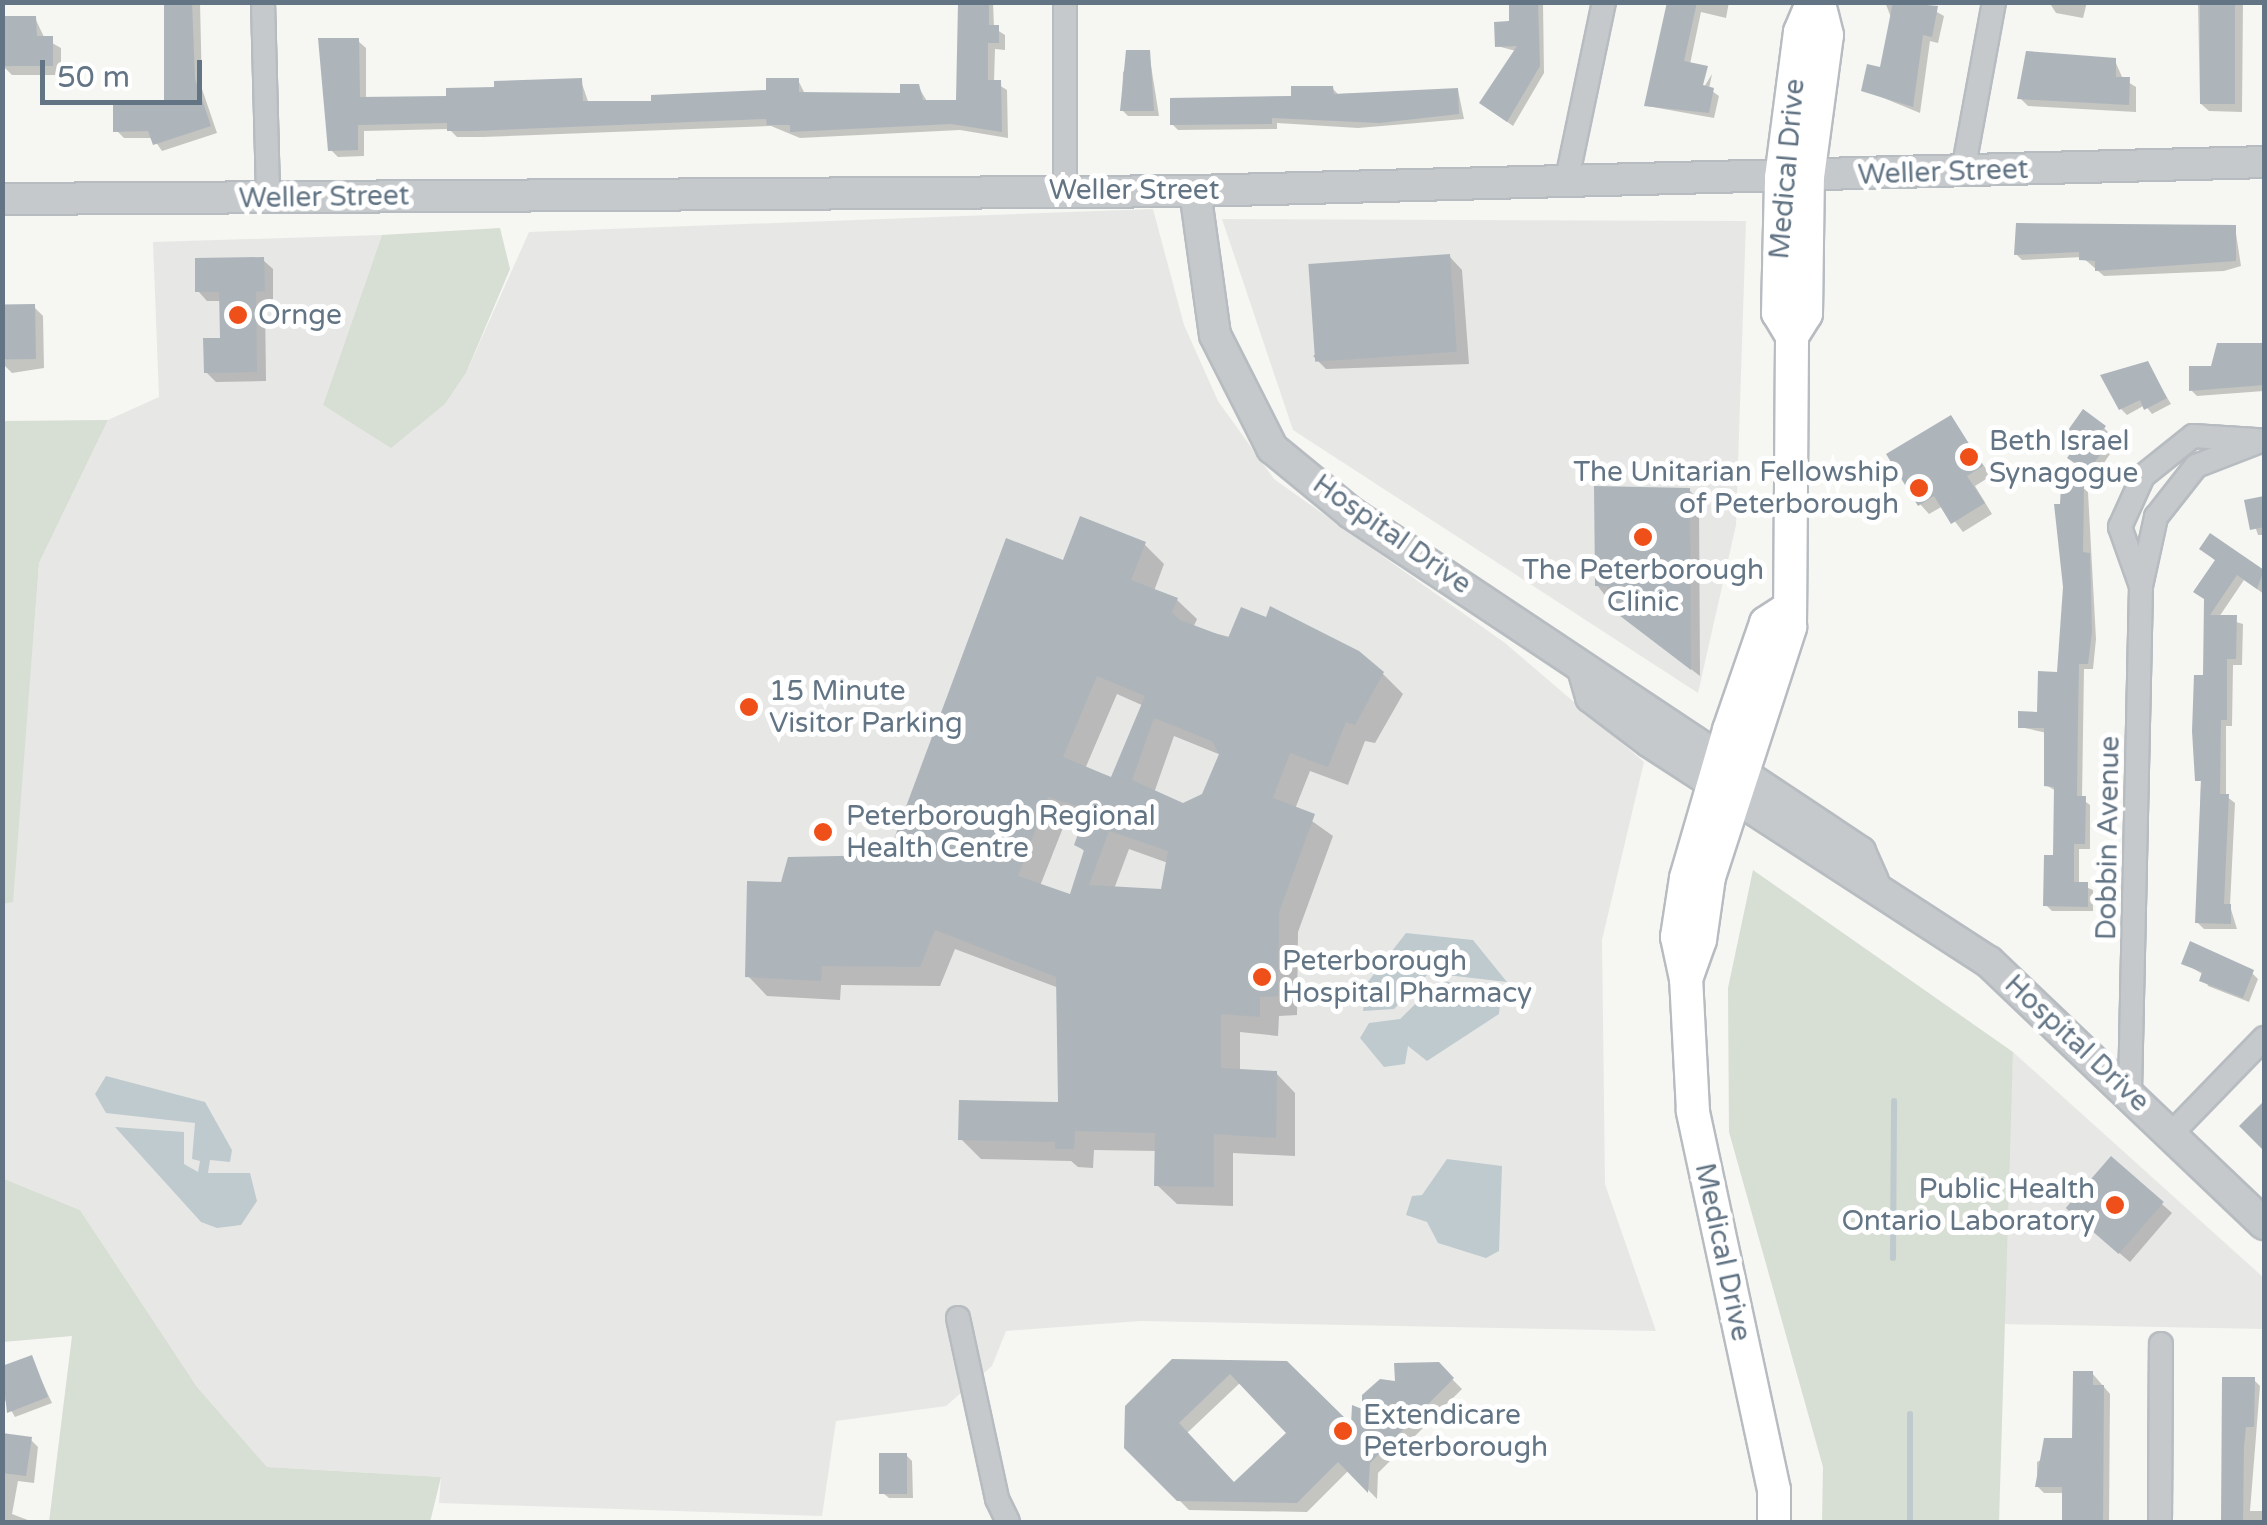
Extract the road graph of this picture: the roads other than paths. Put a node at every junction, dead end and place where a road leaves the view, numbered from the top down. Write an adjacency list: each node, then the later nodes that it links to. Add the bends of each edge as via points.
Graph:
1 (263, 2): 12 (street)
2 (1065, 2): 10 (street)
3 (1604, 2): 9 (street)
4 (1816, 2): 8 (main road, Medical Drive, via 1827,35)
5 (1994, 2): 7 (street)
6 (2264, 162): 7 (street, Weller Street)
7 (1963, 172): 8 (street, Weller Street)
8 (1795, 177): 9 (street, Weller Street); 16 (main road, Medical Drive, via 1806,314 1792,336 1790,627)
9 (1566, 179): 11 (street, Weller Street)
10 (1065, 189): 11 (street, Weller Street); 12 (street, Weller Street)
11 (1194, 192): 16 (street, Hospital Drive, via 1215,336 1272,448 1351,513 1584,672 1605,677)
12 (268, 197): 13 (street, Weller Street)
13 (2, 198)
14 (2264, 440): 15 (street, Dobbin Avenue, via 2196,466 2156,517); 15 (street, Dobbin Avenue, via 2193,436 2143,476 2120,526)
15 (2141, 586): 18 (street, Dobbin Avenue)
16 (1728, 777): 18 (street, Hospital Drive, via 1989,962); 24 (main road, Medical Drive, via 1686,979 1693,1111 1774,1490)
17 (2264, 1038): 19 (street)
18 (2130, 1091): 19 (street, Hospital Drive)
19 (2172, 1134): 20 (street, Hospital Drive)
20 (2264, 1224)
21 (958, 1318): 23 (street, via 996,1499)
22 (2161, 1344): 25 (street)
23 (1008, 1522)
24 (1774, 1522)
25 (2160, 1522)

